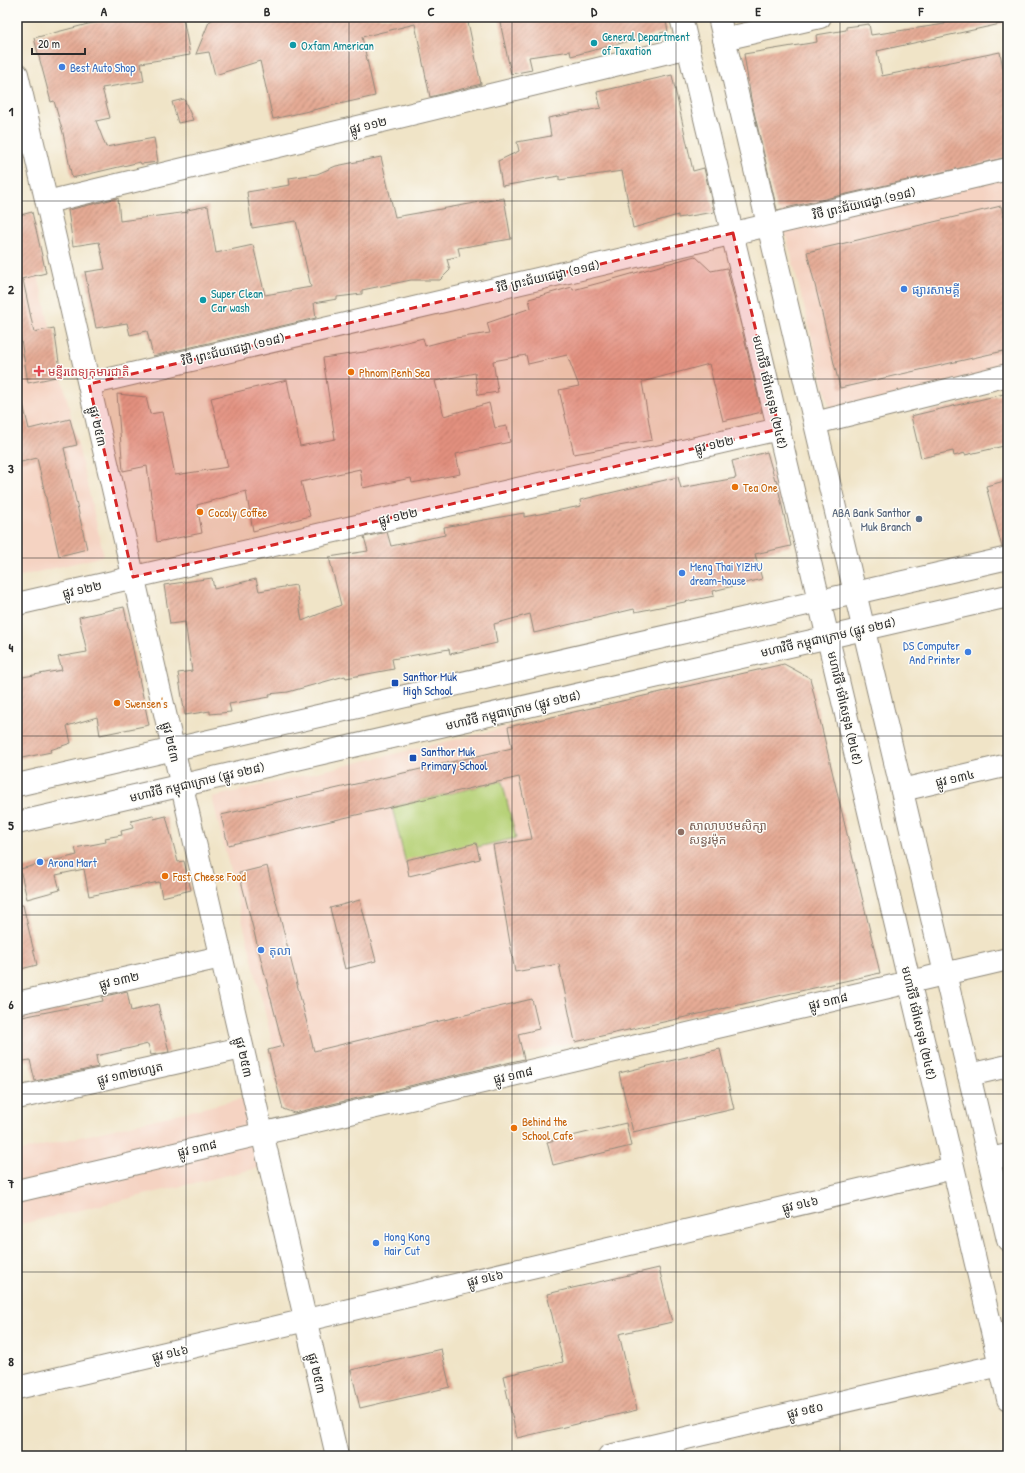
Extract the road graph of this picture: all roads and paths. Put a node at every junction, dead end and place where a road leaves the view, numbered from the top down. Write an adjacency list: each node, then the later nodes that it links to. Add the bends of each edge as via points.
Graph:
1 (681, 17): 5 (street, មហាវិថី ម៉ៅសេទុង (២៤៥))
2 (719, 17): 4 (street)
3 (820, 17): 4 (street)
4 (724, 39): 9 (street)
5 (689, 47): 8 (street, ផ្លូវ ១១២); 10 (street, មហាវិថី ម៉ៅសេទុង (២៤៥))
6 (17, 74): 8 (street, ផ្លូវ ២៥៣)
7 (1008, 169): 9 (street, វិថី ព្រះជ័យជេដ្ធា (១១៨))
8 (47, 202): 12 (street, ផ្លូវ ២៥៣)
9 (768, 225): 10 (street, វិថី ព្រះជ័យជេដ្ធា (១១៨)); 13 (street)
10 (733, 233): 12 (street, វិថី ព្រះជ័យជេដ្ធា (១១៨)); 14 (street, មហាវិថី ម៉ៅសេទុង (២៤៥))
11 (1008, 375): 13 (street)
12 (88, 384): 16 (street, ផ្លូវ ២៥៣)
13 (815, 422): 17 (street)
14 (779, 429): 16 (street, ផ្លូវ ១២២); 19 (street, មហាវិថី ម៉ៅសេទុង (២៤៥))
15 (1008, 558): 17 (street)
16 (133, 577): 20 (street, ផ្លូវ ១២២); 23 (street, ផ្លូវ ២៥៣)
17 (855, 593): 19 (street); 21 (street)
18 (1008, 596): 21 (street, មហាវិថី កម្ពុជាក្រោម (ផ្លូវ ១២៨))
19 (820, 601): 22 (street, មហាវិថី ម៉ៅសេទុង (២៤៥)); 23 (street)
20 (17, 604)
21 (864, 629): 22 (street, មហាវិថី កម្ពុជាក្រោម (ផ្លូវ ១២៨)); 27 (street)
22 (828, 637): 26 (street, មហាវិថី កម្ពុជាក្រោម (ផ្លូវ ១២៨)); 32 (street, មហាវិថី ម៉ៅសេទុង (២៤៥))
23 (173, 748): 25 (street); 26 (street, ផ្លូវ ២៥៣)
24 (1008, 765): 27 (street, ផ្លូវ ១៣៤)
25 (17, 785)
26 (181, 786): 28 (street, មហាវិថី កម្ពុជាក្រោម (ផ្លូវ ១២៨)); 29 (street, ផ្លូវ ២៥៣)
27 (902, 790): 31 (street)
28 (17, 823)
29 (221, 957): 33 (street, ផ្លូវ ១៣២); 34 (street, ផ្លូវ ២៥៣)
30 (1008, 958): 31 (street, ផ្លូវ ១៣៨)
31 (945, 973): 32 (street, ផ្លូវ ១៣៨); 36 (street)
32 (909, 982): 38 (street, ផ្លូវ ១៣៨); 40 (street, មហាវិថី ម៉ៅសេទុង (២៤៥))
33 (17, 1003)
34 (242, 1048): 37 (street, ផ្លូវ ១៣២ហ្សេត); 38 (street, ផ្លូវ ២៥៣)
35 (1008, 1066): 36 (street)
36 (969, 1075): 39 (street)
37 (17, 1098)
38 (262, 1133): 41 (street, ផ្លូវ ១៣៨); 43 (street, ផ្លូវ ២៥៣)
39 (999, 1157): 42 (street)
40 (953, 1168): 43 (street, ផ្លូវ ១៤៦); 44 (street, មហាវិថី ម៉ៅសេទុង (២៤៥))
41 (17, 1190)
42 (1008, 1240)
43 (305, 1321): 45 (street, ផ្លូវ ១៤៦); 47 (street, ផ្លូវ ២៥៣)
44 (1000, 1365): 46 (street, មហាវិថី ម៉ៅសេទុង (២៤៥)); 48 (street, ផ្លូវ ១៥០)
45 (17, 1388)
46 (1008, 1399)
47 (337, 1456)
48 (609, 1456)

